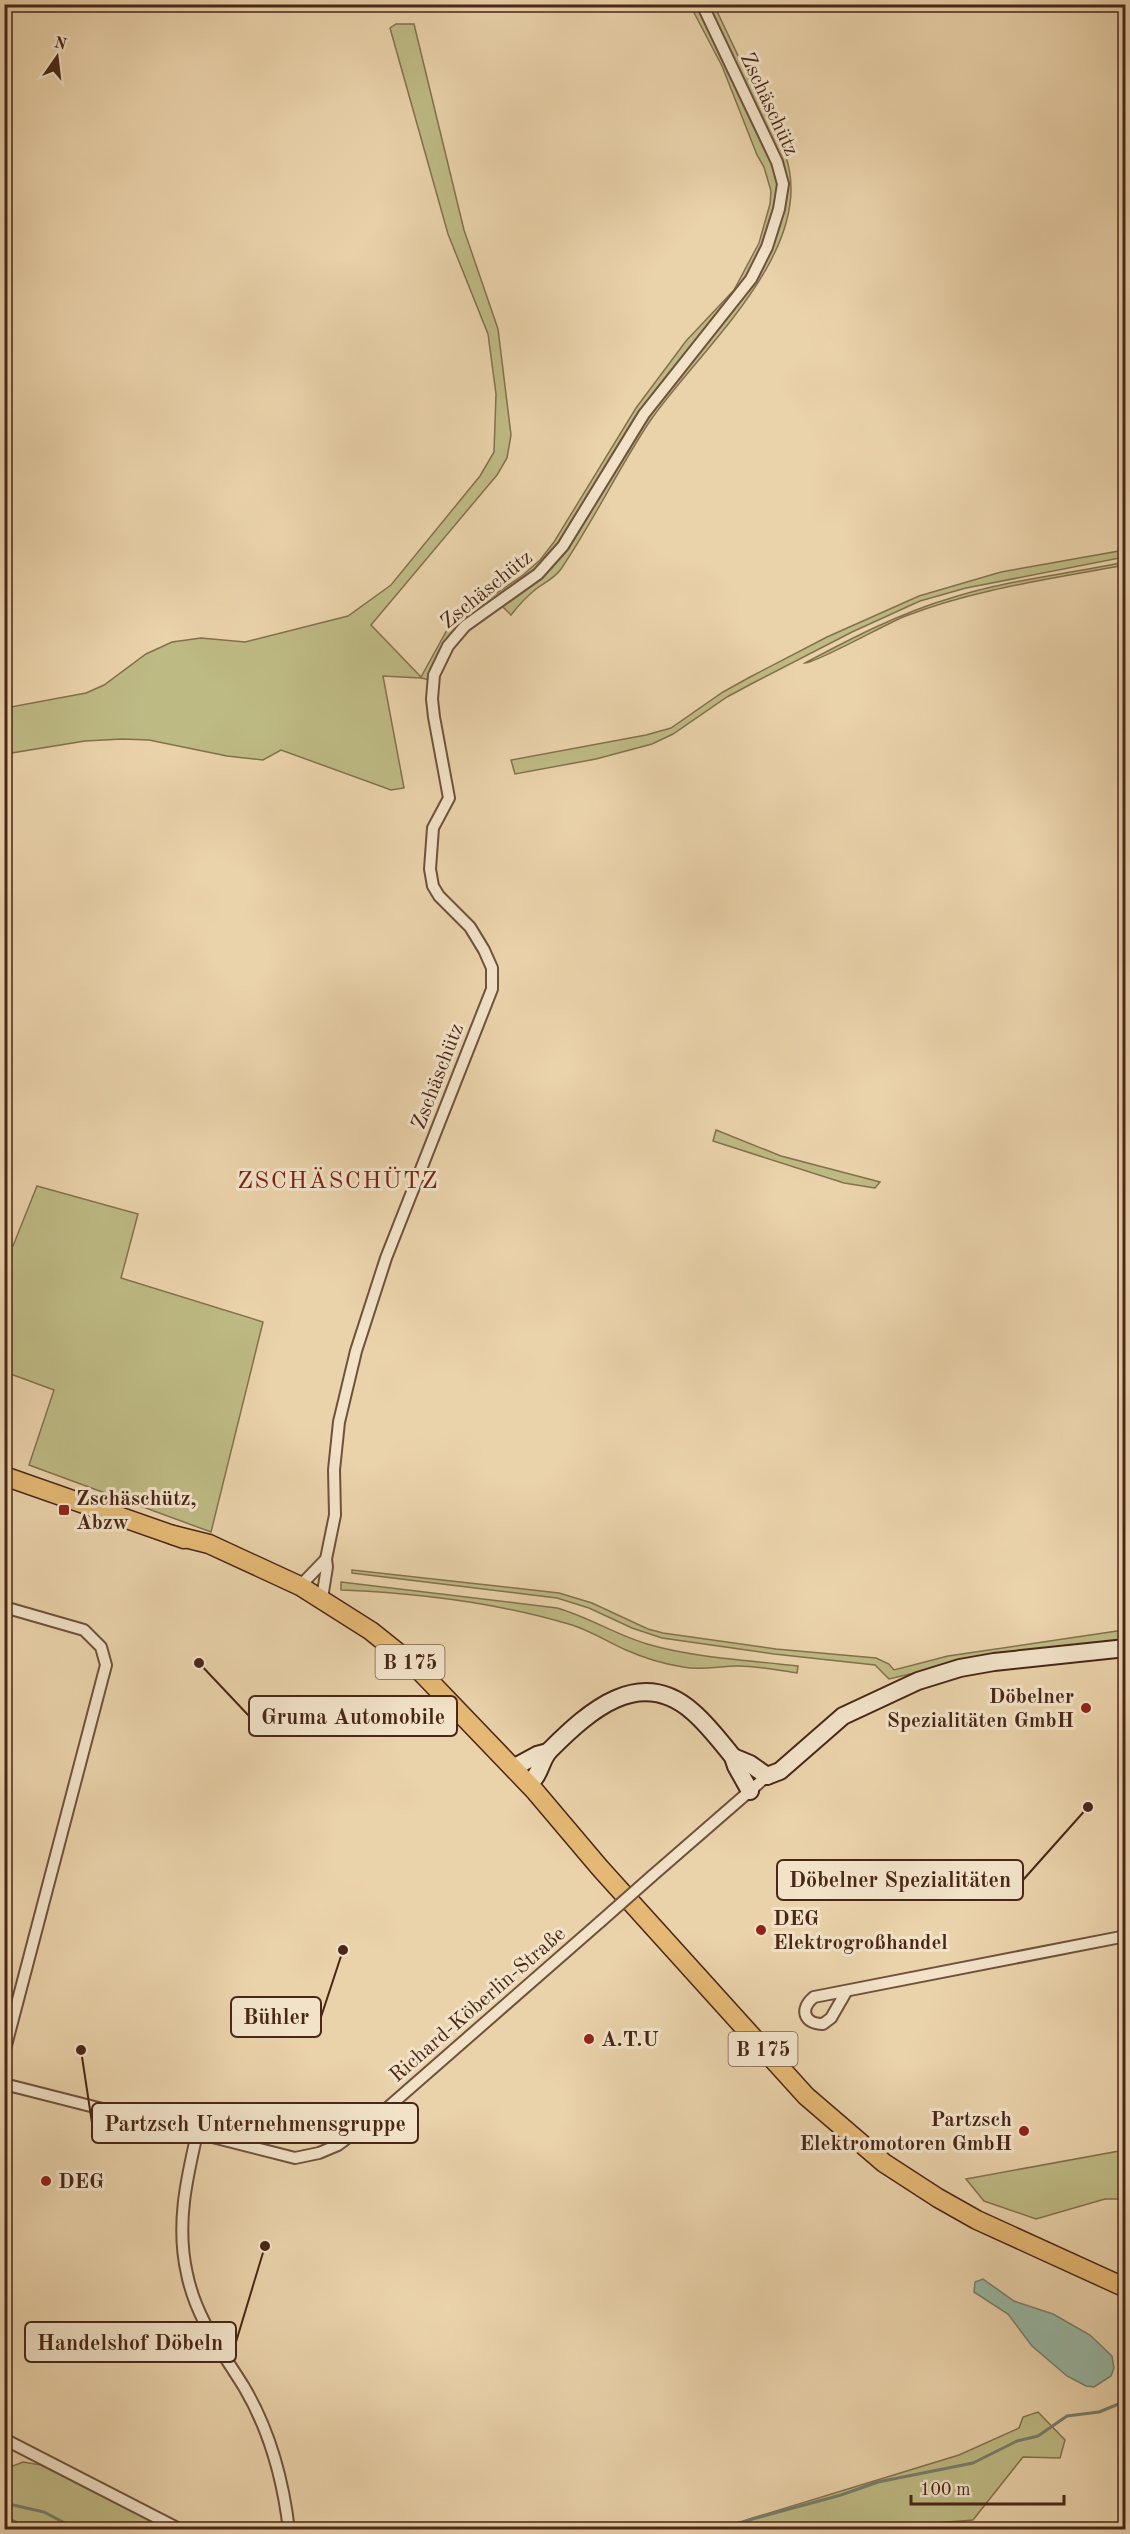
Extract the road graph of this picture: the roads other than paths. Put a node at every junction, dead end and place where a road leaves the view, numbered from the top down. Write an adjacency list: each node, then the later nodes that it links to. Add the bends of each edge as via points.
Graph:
1 (702, 4): 3 (street, Zschäschütz, via 777,162 783,184 780,209 751,279 644,414 563,546 533,578 465,626 448,646 434,675 434,717 449,798 433,828 433,886 470,927 484,950 492,968 492,989 373,1293 339,1422 335,1515)
2 (4, 1476): 4 (main road, B 175, via 204,1542)
3 (326, 1559): 4 (street); 5 (street, Zschäschütz)
4 (300, 1586): 5 (main road, B 175)
5 (320, 1597): 10 (main road, B 175, via 398,1651)
6 (4, 1607): 16 (street, via 84,1630 100,1647 106,1665)
7 (1125, 1648): 11 (street, via 994,1662 901,1687 835,1722 780,1771)
8 (548, 1752): 9 (street, via 610,1700 638,1692 680,1702); 10 (street); 12 (street)
9 (734, 1757): 11 (street); 13 (street)
10 (513, 1768): 12 (main road, B 175)
11 (767, 1776): 13 (street, Richard-Köberlin-Straße)
12 (528, 1784): 19 (main road, B 175, via 536,1803 807,2096 884,2163 977,2220)
13 (750, 1791): 18 (street, Richard-Köberlin-Straße, bridge, via 385,2110 338,2145 296,2158)
14 (1125, 1936): 15 (street)
15 (846, 1992)
16 (4, 2053)
17 (4, 2084): 18 (street, Richard-Köberlin-Straße)
18 (197, 2134): 22 (street, via 183,2195 186,2273 199,2315 264,2428 279,2469)
19 (1125, 2288)
20 (4, 2439): 21 (street)
21 (181, 2529)
22 (289, 2529)

